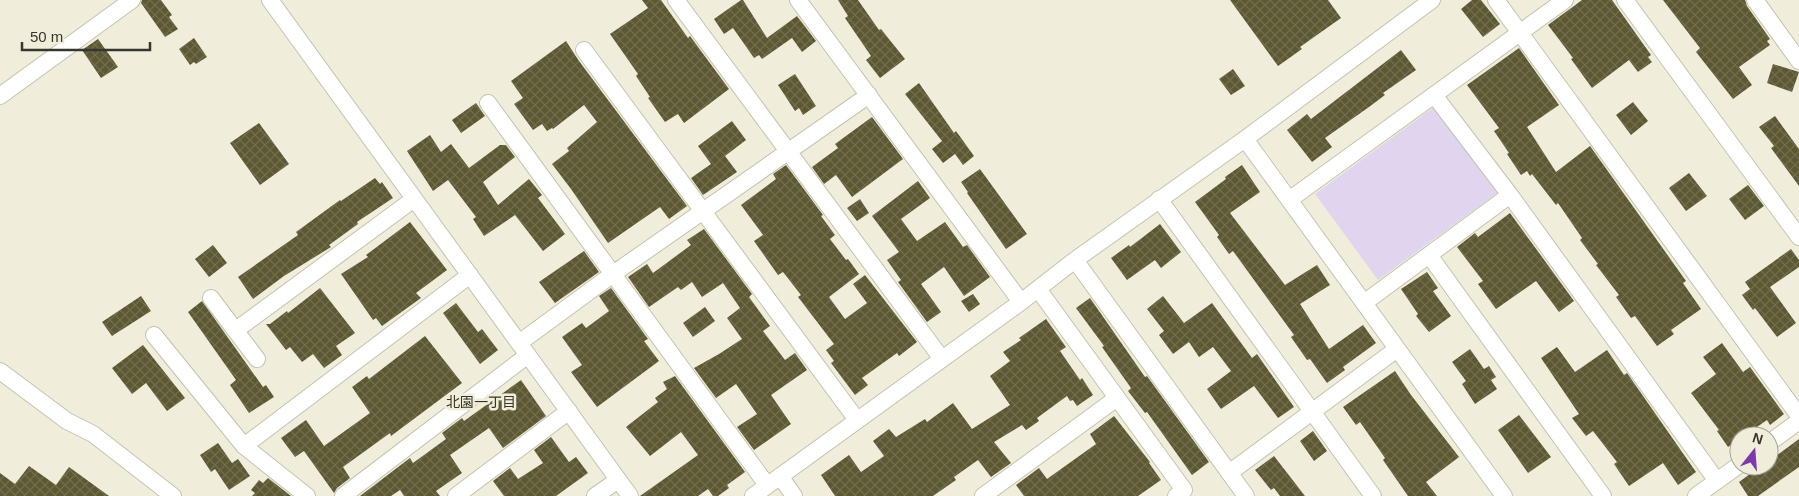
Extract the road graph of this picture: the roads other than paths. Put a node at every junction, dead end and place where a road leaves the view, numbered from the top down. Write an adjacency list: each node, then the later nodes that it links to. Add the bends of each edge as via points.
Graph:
1 (132, 0): 15 (street)
2 (270, 0): 20 (street)
3 (676, 0): 18 (street)
4 (798, 0): 13 (street)
5 (1432, 0): 17 (street)
6 (1496, 0): 10 (street)
7 (1565, 0): 10 (street)
8 (1625, 0): 24 (street)
9 (1755, 0): 12 (street)
10 (1519, 34): 14 (street); 43 (street)
11 (584, 50): 23 (street)
12 (1799, 61)
13 (868, 95): 18 (street); 31 (street)
14 (1434, 95): 19 (street); 22 (street)
15 (0, 96)
16 (488, 103): 27 (street)
17 (1245, 139): 21 (street); 22 (street)
18 (789, 152): 23 (street); 38 (street)
19 (1510, 195): 25 (street); 52 (street)
20 (414, 199): 28 (street); 33 (street)
21 (1159, 199): 26 (street); 42 (street)
22 (1289, 200): 32 (street)
23 (704, 212): 27 (street); 44 (street)
24 (1799, 237)
25 (1429, 255): 32 (street); 67 (street)
26 (1075, 260): 29 (street); 49 (street)
27 (613, 274): 35 (street); 51 (street)
28 (470, 275): 35 (street); 47 (street)
29 (1038, 289): 31 (street); 40 (street)
30 (211, 298): 33 (street)
31 (1021, 302): 38 (street)
32 (1364, 303): 36 (street)
33 (236, 330): 37 (street)
34 (154, 335): 47 (street)
35 (524, 349): 41 (street); 56 (street)
36 (1397, 349): 42 (street); 66 (street)
37 (257, 358)
38 (942, 359): 44 (street)
39 (0, 372): 54 (street, via 67,421 93,434)
40 (1117, 398): 53 (street); 63 (street, via 1184,490)
41 (569, 411): 50 (street); 57 (street)
42 (1312, 412): 49 (street); 65 (street)
43 (1799, 416)
44 (857, 420): 51 (street)
45 (1799, 421): 46 (street)
46 (1779, 436)
47 (244, 446): 55 (street)
48 (1729, 472): 52 (street)
49 (1229, 473): 64 (street)
50 (618, 480): 58 (street); 59 (street)
51 (774, 481): 60 (street); 61 (street)
52 (1717, 481): 68 (street)
53 (1003, 491): 62 (street)
54 (173, 496)
55 (307, 496)
56 (343, 496)
57 (456, 496)
58 (595, 496)
59 (630, 496)
60 (753, 496)
61 (794, 496)
62 (983, 496)
63 (1176, 496)
64 (1246, 496)
65 (1373, 496)
66 (1504, 496)
67 (1603, 496)
68 (1696, 496)

